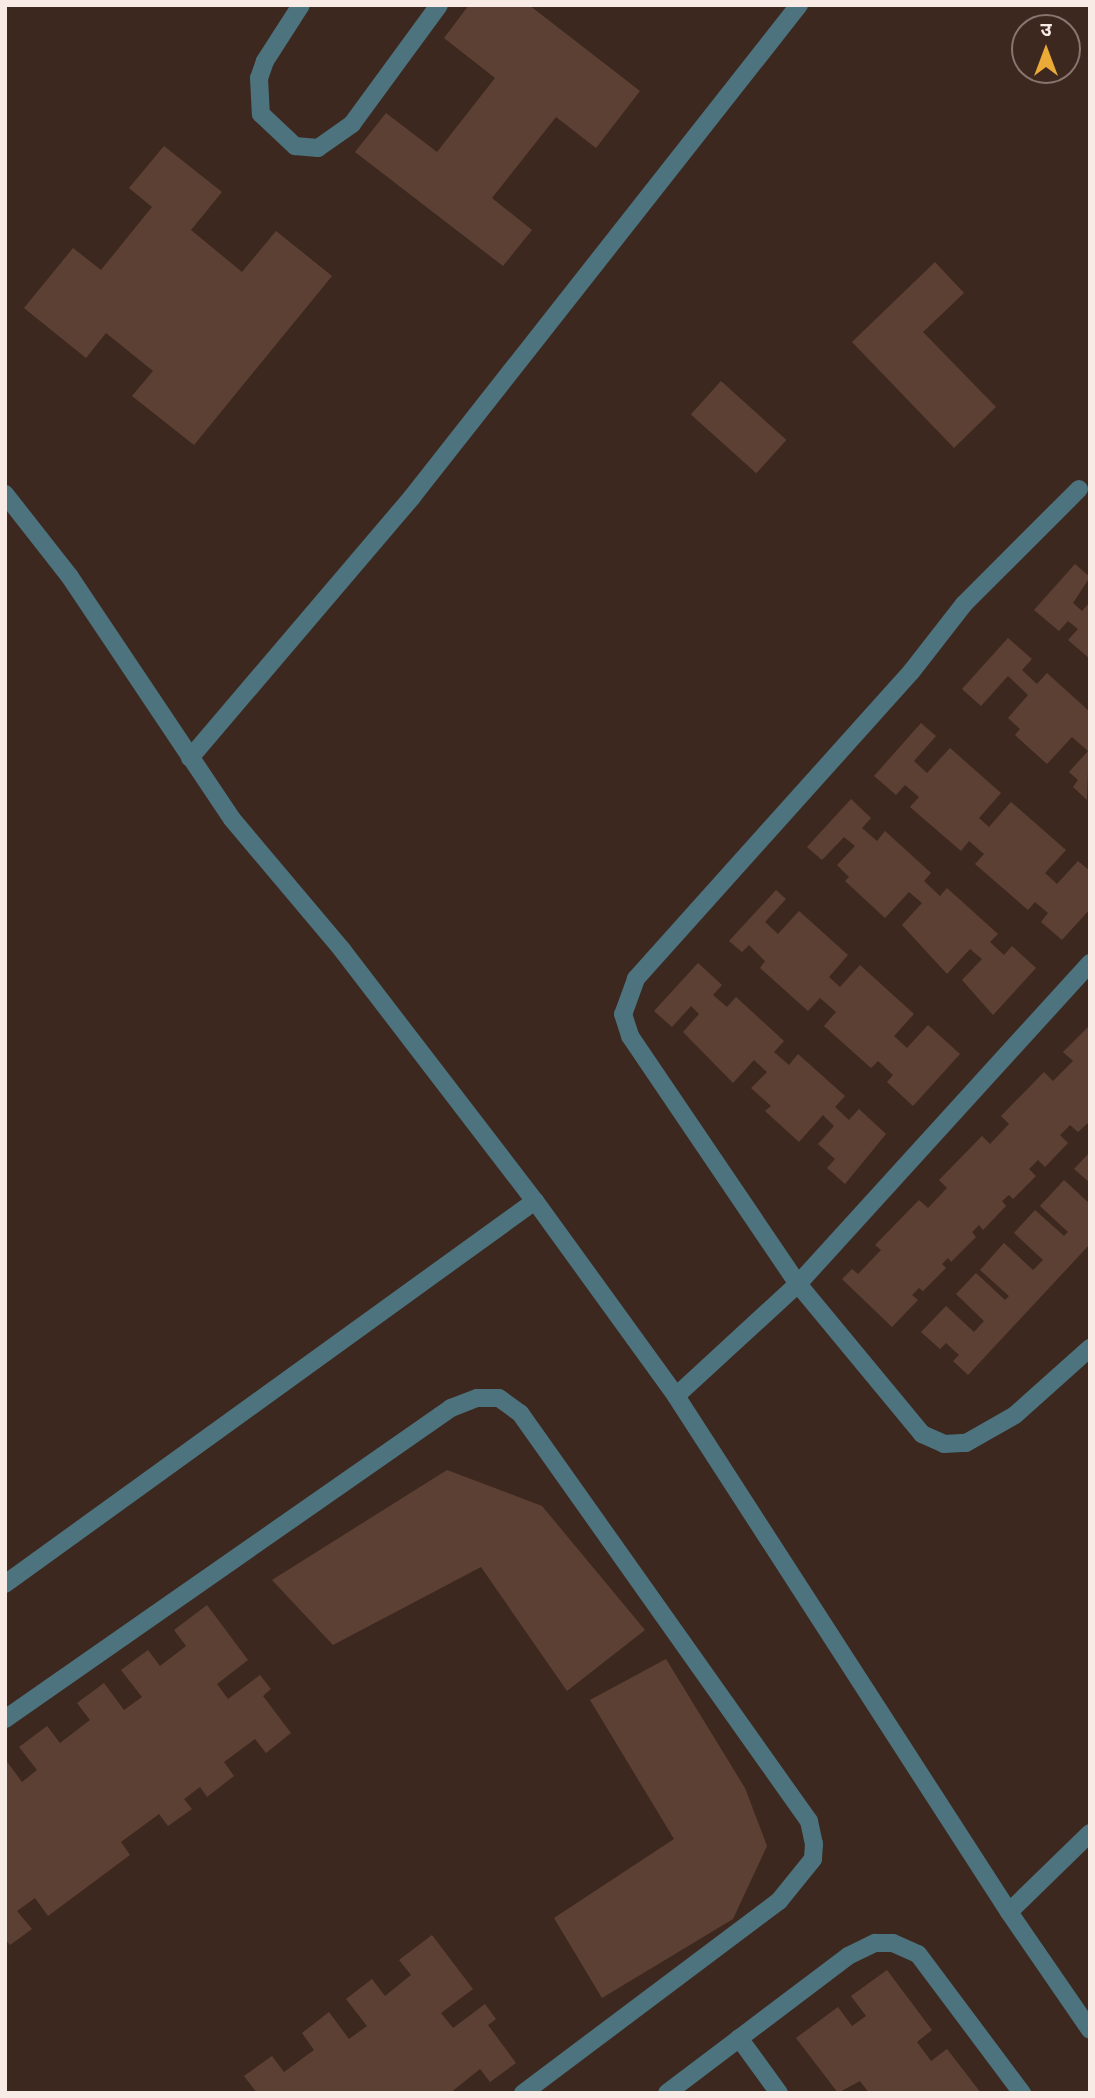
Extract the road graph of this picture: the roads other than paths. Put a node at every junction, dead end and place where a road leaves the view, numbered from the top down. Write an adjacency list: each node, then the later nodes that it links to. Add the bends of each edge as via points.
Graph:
1 (301, 5): 2 (street, via 265,61 259,78 261,114 295,146 318,148 352,124)
2 (439, 5)
3 (799, 5): 6 (street, via 412,497)
4 (1080, 489): 9 (street, via 964,604 911,672 636,979 626,996 623,1014 630,1036)
5 (5, 494): 6 (street, via 71,577)
6 (190, 758): 8 (street, via 232,820 351,961)
7 (1090, 963): 9 (street)
8 (535, 1201): 11 (street); 12 (street)
9 (798, 1284): 10 (street, via 922,1434 944,1444 966,1443 1015,1415); 11 (street)
10 (1090, 1348)
11 (676, 1395): 15 (street)
12 (5, 1584)
13 (5, 1719): 18 (street, via 451,1408 477,1398 499,1398 520,1413 809,1821 814,1844 813,1859 779,1901)
14 (1090, 1833): 15 (street)
15 (1009, 1912): 16 (street)
16 (1090, 2030)
17 (739, 2038): 19 (street); 20 (street); 21 (street, via 848,1956 875,1943 893,1943 918,1954)
18 (523, 2093)
19 (667, 2093)
20 (779, 2093)
21 (1021, 2093)

